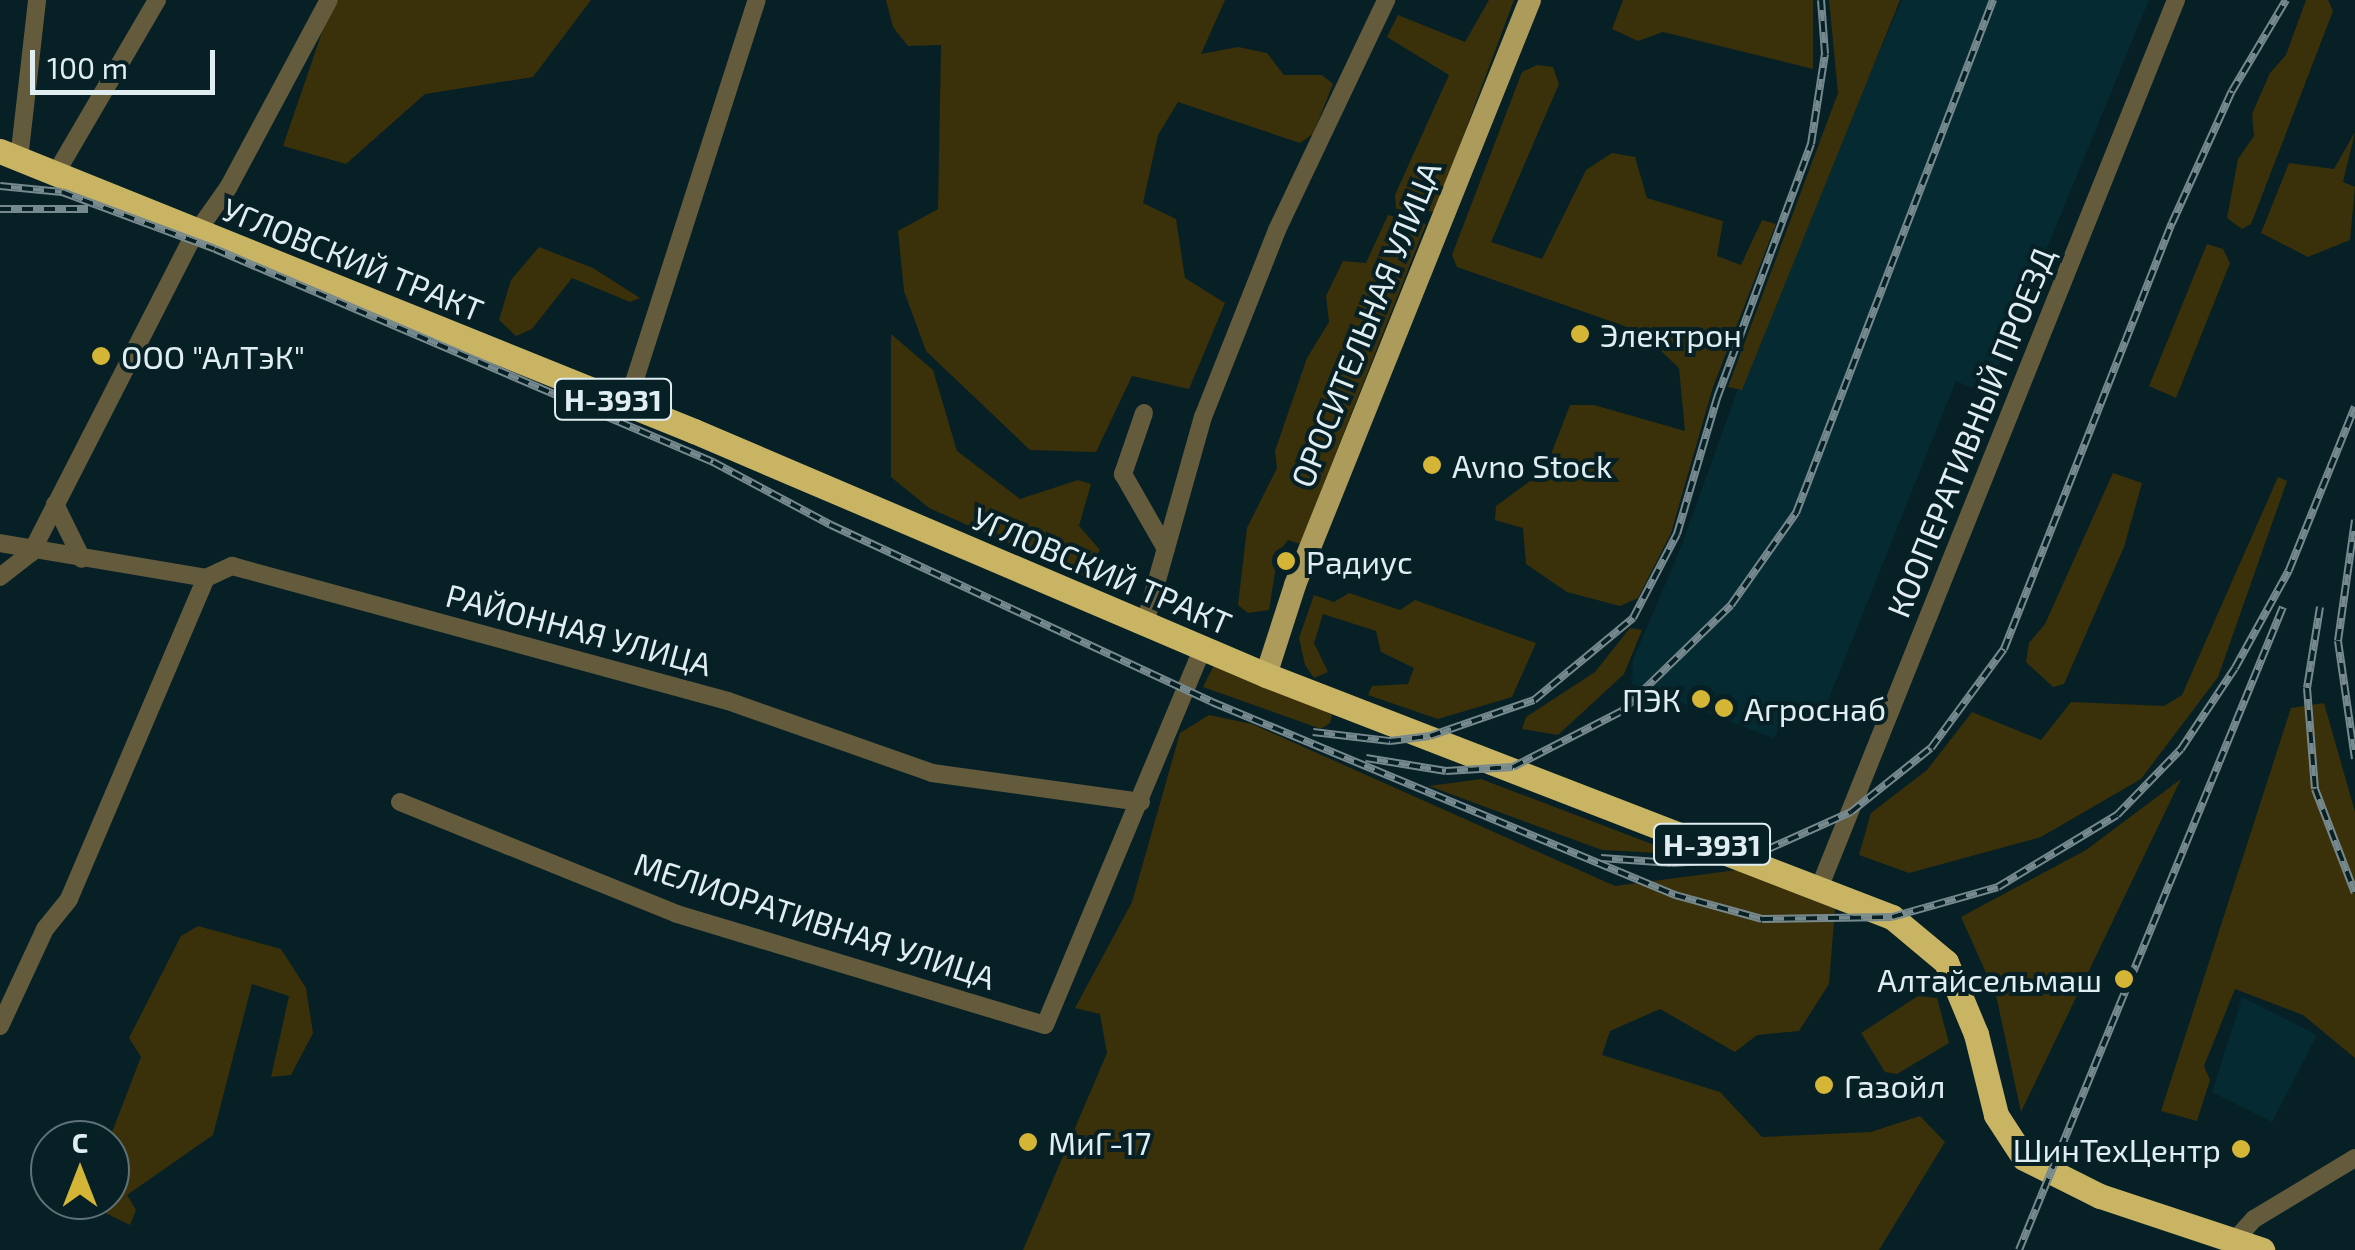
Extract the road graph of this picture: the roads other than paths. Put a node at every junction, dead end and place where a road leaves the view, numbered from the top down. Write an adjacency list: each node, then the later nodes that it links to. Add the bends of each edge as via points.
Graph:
1 (38, 0): 8 (street)
2 (158, 0): 9 (street)
3 (329, 0): 10 (street, via 228,188)
4 (757, 0): 11 (street)
5 (1386, 0): 15 (street, via 1277,230 1203,417)
6 (1530, 0): 22 (main road, ОРОСИТЕЛЬНАЯ УЛИЦА, via 1296,584)
7 (2176, 0): 25 (street, КООПЕРАТИВНЫЙ ПРОЕЗД)
8 (9, 155): 9 (highway, УГЛОВСКИЙ ТРАКТ / Н-3931)
9 (56, 173): 10 (highway, УГЛОВСКИЙ ТРАКТ / Н-3931)
10 (198, 230): 11 (highway, УГЛОВСКИЙ ТРАКТ / Н-3931); 13 (street)
11 (626, 404): 20 (highway, УГЛОВСКИЙ ТРАКТ / Н-3931)
12 (1144, 412): 15 (street, via 1123,474)
13 (54, 504): 16 (street); 17 (street)
14 (0, 542): 16 (street, РАЙОННАЯ УЛИЦА)
15 (1166, 549): 20 (street)
16 (31, 553): 17 (street, РАЙОННАЯ УЛИЦА); 18 (street)
17 (82, 559): 19 (street, РАЙОННАЯ УЛИЦА)
18 (0, 577)
19 (206, 578): 24 (street, РАЙОННАЯ УЛИЦА, via 232,566 427,618 728,701 932,773); 26 (street, via 69,899 45,929)
20 (1145, 623): 21 (highway, УГЛОВСКИЙ ТРАКТ / Н-3931)
21 (1221, 656): 22 (highway, УГЛОВСКИЙ ТРАКТ / Н-3931); 24 (street)
22 (1266, 675): 25 (highway, УГЛОВСКИЙ ТРАКТ / Н-3931)
23 (400, 802): 24 (street, МЕЛИОРАТИВНАЯ УЛИЦА, via 677,914 1046,1025)
24 (1141, 802)
25 (1820, 886): 28 (highway, УГЛОВСКИЙ ТРАКТ / Н-3931, via 1892,918 1934,947 1956,982 2008,1140 2050,1174)
26 (0, 1026)
27 (2355, 1158): 28 (street, via 2254,1219)
28 (2234, 1241): 29 (highway, Н-3931)
29 (2262, 1250)

